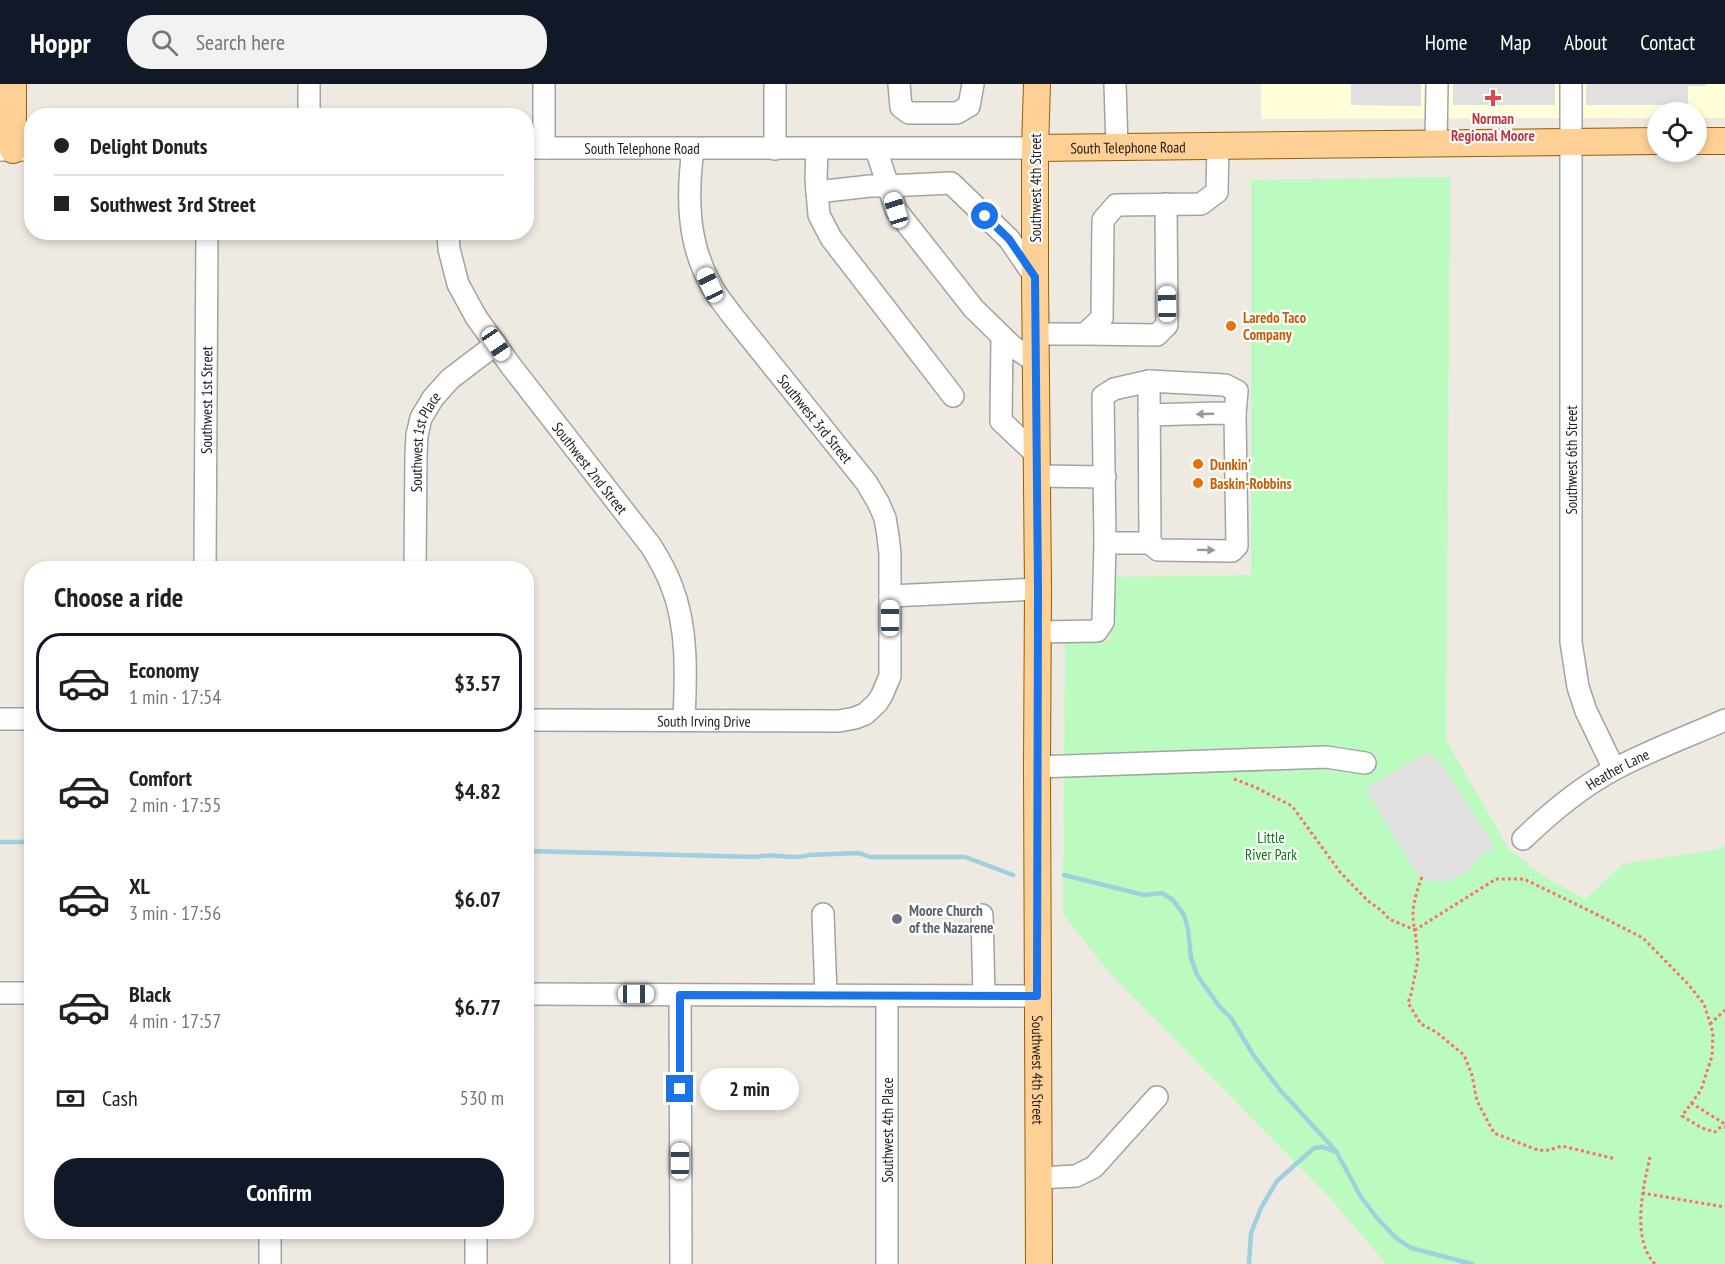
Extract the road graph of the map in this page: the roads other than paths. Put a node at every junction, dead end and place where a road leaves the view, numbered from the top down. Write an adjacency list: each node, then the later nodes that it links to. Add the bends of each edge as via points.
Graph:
1 (13, 84): 27 (main road)
2 (309, 84): 11 (street)
3 (544, 84): 20 (street)
4 (775, 84): 24 (street)
5 (899, 84): 12 (street, via 901,107 909,113)
6 (973, 84): 12 (street, via 969,106 957,113)
7 (1037, 84): 22 (main road, Southwest 4th Street)
8 (1115, 84): 19 (street)
9 (1437, 84): 17 (street)
10 (1571, 84): 16 (street, Southwest 6th Street)
11 (309, 108)
12 (941, 113): 21 (street)
13 (1647, 141): 16 (main road, South Telephone Road)
14 (1707, 141): 15 (main road)
15 (1725, 141)
16 (1572, 142): 17 (main road, South Telephone Road); 61 (street, Southwest 6th Street, via 1571,642 1586,711)
17 (1436, 143): 18 (main road, South Telephone Road)
18 (1218, 146): 19 (main road, South Telephone Road); 31 (street, via 1217,192 1201,204)
19 (1117, 147): 22 (main road, South Telephone Road)
20 (535, 148): 23 (street, South Telephone Road)
21 (947, 148): 22 (street, South Telephone Road); 26 (street, South Telephone Road); 28 (street)
22 (1035, 148): 34 (main road, Southwest 4th Street)
23 (693, 149): 24 (street, South Telephone Road); 51 (street, Southwest 3rd Street, via 689,210 701,265 710,285 878,502 888,536)
24 (775, 149): 25 (street, South Telephone Road)
25 (817, 149): 26 (street, South Telephone Road); 30 (street)
26 (876, 149): 29 (street)
27 (15, 150)
28 (951, 183): 29 (street); 34 (street, via 1009,239)
29 (888, 186): 30 (street); 37 (street, via 896,210 974,309)
30 (817, 192): 41 (street, via 819,215 831,238)
31 (1166, 204): 36 (street, via 1116,205 1103,220 1102,318); 36 (street, via 1167,324 1157,335)
32 (207, 240): 48 (street, Southwest 1st Street)
33 (448, 240): 38 (street, Southwest 2nd Street, via 458,284)
34 (1035, 277): 35 (main road, Southwest 4th Street)
35 (1035, 334): 36 (street); 39 (main road, Southwest 4th Street)
36 (1085, 334)
37 (1002, 337): 39 (street); 44 (street, via 1001,421)
38 (496, 344): 49 (street, Southwest 1st Place, via 450,379 421,418 416,455); 57 (street, Southwest 2nd Street, via 651,546 666,572 684,636)
39 (1036, 362): 44 (main road, Southwest 4th Street)
40 (1149, 381): 42 (street, via 1225,385 1237,391); 43 (street); 45 (street, via 1114,389 1103,396)
41 (953, 396)
42 (1235, 414): 43 (street, one-way to 43); 47 (street, one-way to 42, via 1158,550 1232,551 1237,546)
43 (1149, 415): 47 (street)
44 (1037, 466): 45 (street); 50 (main road, Southwest 4th Street)
45 (1105, 477): 46 (street)
46 (1105, 543): 47 (street); 52 (street, via 1103,622 1097,631)
47 (1150, 543)
48 (205, 561)
49 (415, 561)
50 (1038, 589): 51 (street); 52 (main road, Southwest 4th Street)
51 (890, 596): 53 (street, Southwest 3rd Street, via 890,676)
52 (1038, 632): 60 (main road, Southwest 4th Street)
53 (877, 703): 57 (street, South Irving Drive, via 865,714 839,721)
54 (0, 719): 55 (street)
55 (24, 719)
56 (534, 720): 57 (street, South Irving Drive)
57 (684, 720)
58 (1725, 720): 61 (street, Heather Lane)
59 (1365, 763): 60 (street, via 1326,757)
60 (1037, 766): 72 (main road, Southwest 4th Street)
61 (1614, 769): 62 (street, Heather Lane, via 1566,801)
62 (1522, 839)
63 (823, 914): 69 (street)
64 (982, 915): 71 (street)
65 (0, 993): 66 (street)
66 (24, 993)
67 (534, 994): 68 (street)
68 (680, 995): 69 (street); 79 (street)
69 (826, 995): 70 (street)
70 (887, 996): 71 (street); 80 (street, Southwest 4th Place)
71 (984, 996): 72 (street)
72 (1037, 996): 74 (main road, Southwest 4th Street)
73 (1157, 1097): 74 (street, via 1094,1167 1076,1176)
74 (1039, 1178): 81 (main road, Southwest 4th Street)
75 (270, 1239): 77 (street)
76 (476, 1239): 78 (street)
77 (270, 1264)
78 (476, 1264)
79 (681, 1264)
80 (887, 1264)
81 (1039, 1264)

